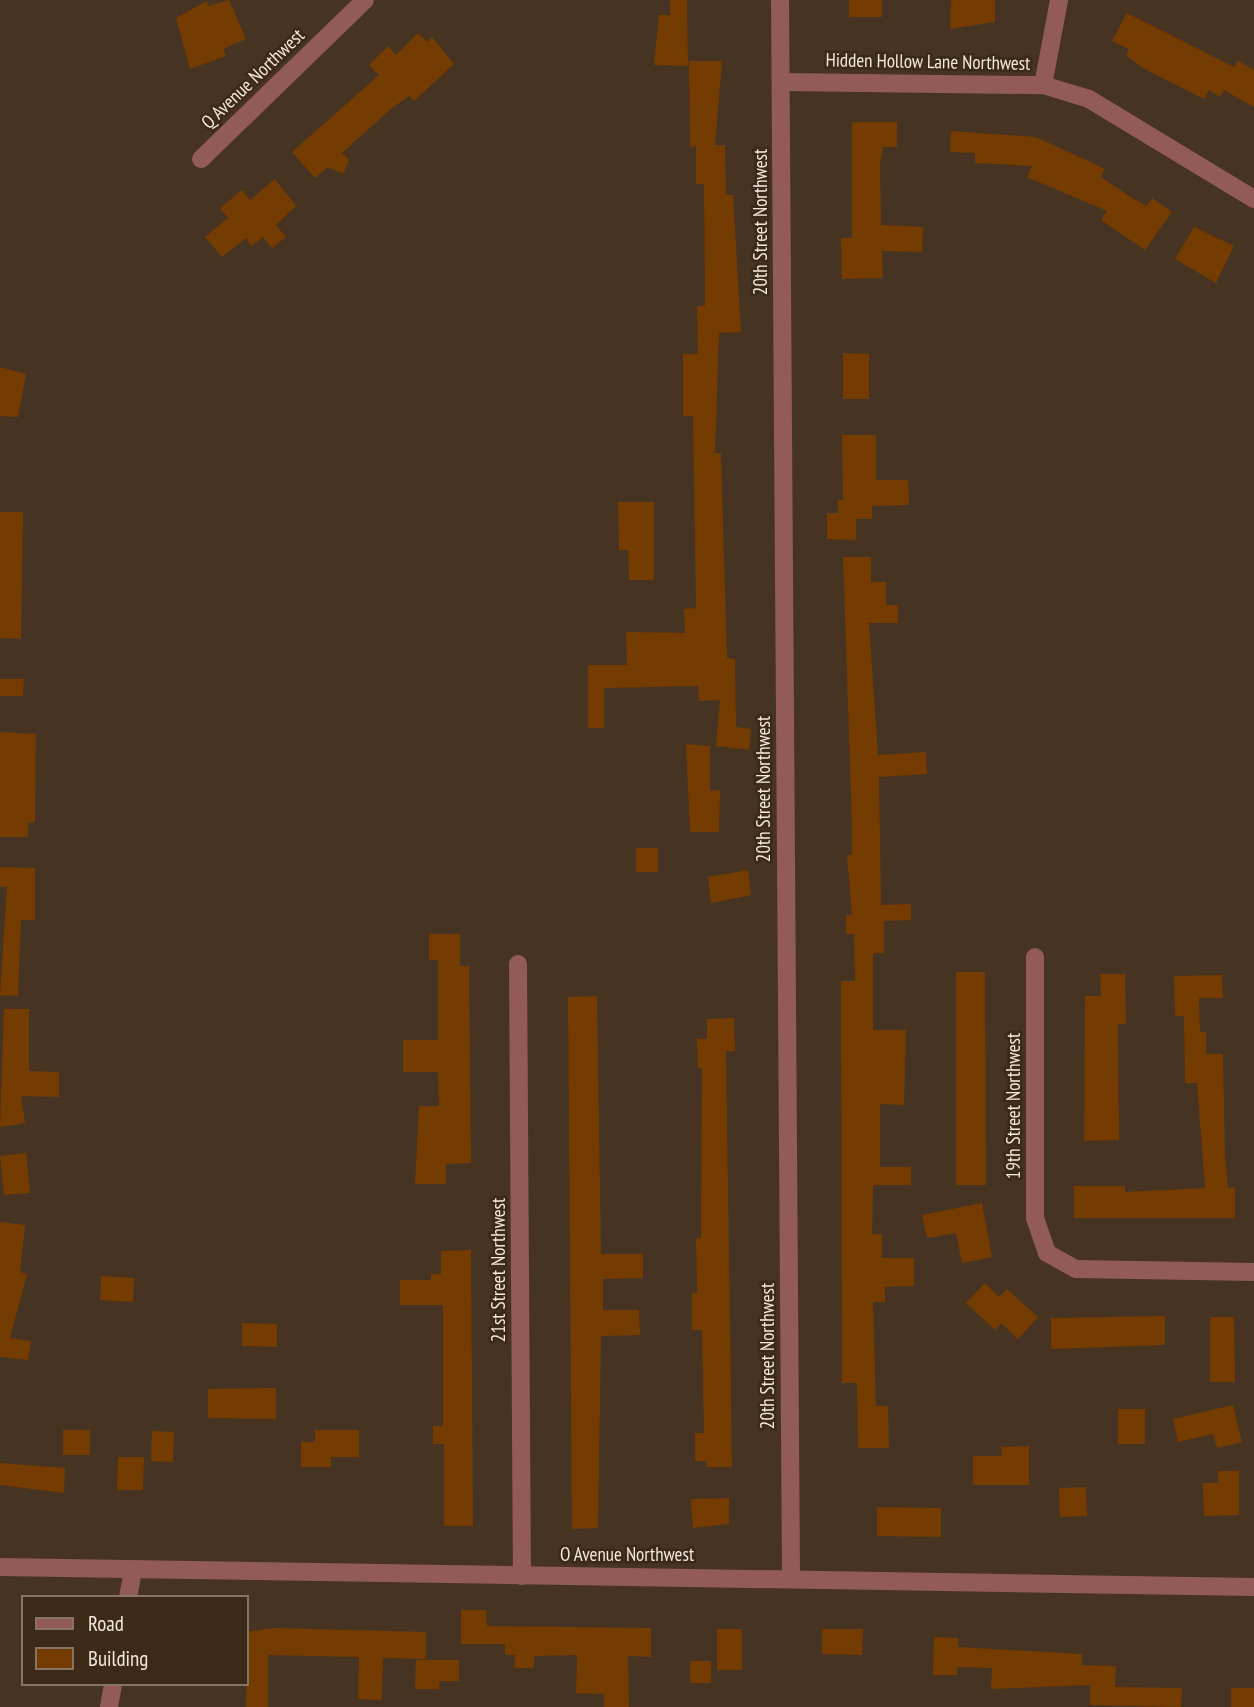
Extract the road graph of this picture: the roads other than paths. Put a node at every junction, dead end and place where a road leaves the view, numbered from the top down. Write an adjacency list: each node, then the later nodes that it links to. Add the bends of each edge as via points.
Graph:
1 (365, 0): 6 (street, Q Avenue Northwest)
2 (780, 0): 4 (street, 20th Street Northwest)
3 (1059, 0): 5 (street)
4 (782, 82): 5 (street, Hidden Hollow Lane Northwest); 14 (street, 20th Street Northwest)
5 (1043, 85): 7 (street, Hidden Hollow Lane Northwest, via 1089,99)
6 (201, 159)
7 (1254, 199)
8 (1035, 957): 10 (street, 19th Street Northwest, via 1035,1218 1047,1253 1076,1269)
9 (518, 964): 13 (street, 21st Street Northwest)
10 (1254, 1272)
11 (0, 1567): 12 (street, O Avenue Northwest)
12 (132, 1571): 13 (street, O Avenue Northwest); 16 (street)
13 (522, 1576): 14 (street, O Avenue Northwest)
14 (791, 1578): 15 (street, O Avenue Northwest)
15 (1254, 1587)
16 (128, 1595)
17 (113, 1686): 18 (street)
18 (109, 1707)

